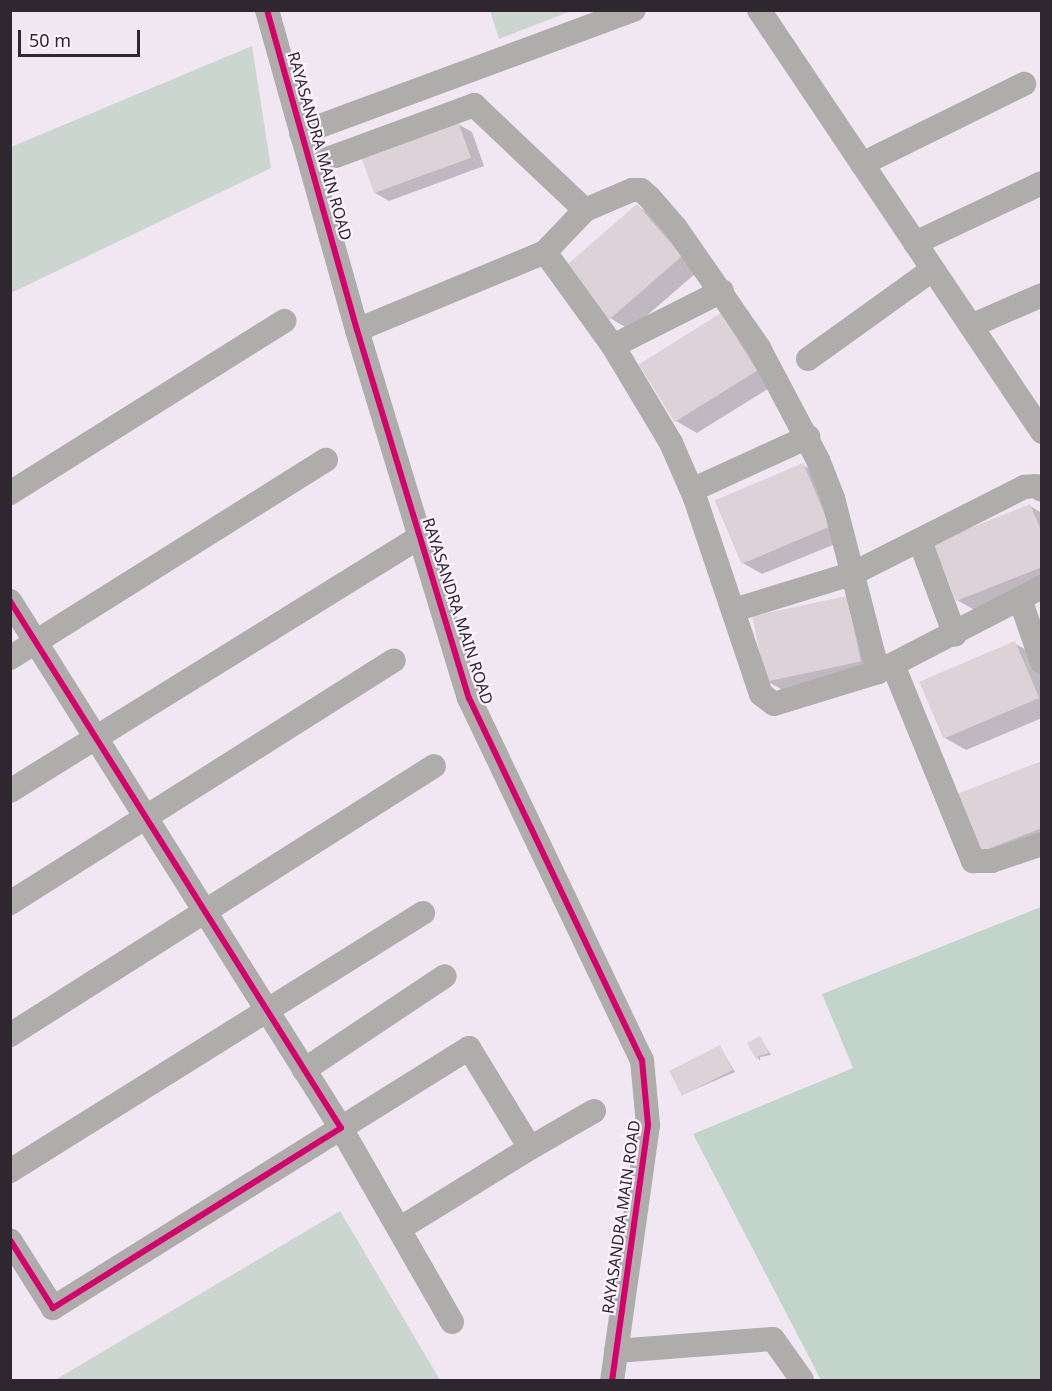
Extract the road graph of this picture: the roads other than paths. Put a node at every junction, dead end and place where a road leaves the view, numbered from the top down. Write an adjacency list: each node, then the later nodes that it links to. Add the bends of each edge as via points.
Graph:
1 (267, 10): 5 (street, RAYASANDRA MAIN ROAD)
2 (634, 10): 5 (street)
3 (759, 10): 6 (street)
4 (1024, 84): 6 (street)
5 (301, 133): 7 (street, RAYASANDRA MAIN ROAD)
6 (862, 164): 10 (street)
7 (311, 165): 9 (street, via 474,105); 17 (street, RAYASANDRA MAIN ROAD)
8 (1041, 183): 10 (street)
9 (585, 210): 11 (street); 13 (street, via 617,195 641,190 676,228)
10 (915, 243): 12 (street)
11 (545, 252): 17 (street); 18 (street)
12 (932, 270): 16 (street); 19 (street)
13 (722, 291): 18 (street); 22 (street)
14 (1041, 295): 16 (street)
15 (284, 321): 26 (street)
16 (971, 326): 20 (street)
17 (357, 330): 27 (street, RAYASANDRA MAIN ROAD)
18 (613, 346): 24 (street, via 671,443)
19 (808, 359)
20 (1032, 400): 21 (street)
21 (1041, 432)
22 (808, 437): 24 (street); 29 (street, via 833,498)
23 (326, 460): 35 (street)
24 (692, 490): 33 (street)
25 (1041, 490): 28 (street, via 1036,486 1024,487)
26 (10, 494)
27 (420, 537): 40 (street); 59 (street, RAYASANDRA MAIN ROAD, via 469,698 642,1060 648,1125)
28 (920, 541): 29 (street); 34 (street)
29 (854, 573): 33 (street); 39 (street)
30 (1041, 587): 31 (street)
31 (1020, 599): 34 (street); 38 (street)
32 (10, 601): 35 (street)
33 (734, 610): 39 (street, via 761,693 774,704)
34 (955, 635): 39 (street)
35 (35, 643): 36 (street); 40 (street)
36 (10, 658)
37 (394, 660): 43 (street)
38 (1041, 662)
39 (885, 668): 44 (street, via 973,861 992,861)
40 (95, 740): 42 (street); 43 (street)
41 (434, 766): 46 (street)
42 (10, 791)
43 (146, 821): 45 (street); 46 (street)
44 (1041, 844)
45 (10, 903)
46 (204, 913): 49 (street); 50 (street)
47 (423, 913): 49 (street)
48 (445, 976): 51 (street)
49 (265, 1009): 51 (street); 55 (street)
50 (10, 1035)
51 (304, 1070): 53 (street)
52 (594, 1111): 54 (street)
53 (340, 1128): 54 (street, via 469,1048); 56 (street); 57 (street, via 53,1308)
54 (530, 1148): 56 (street)
55 (10, 1171)
56 (399, 1229): 58 (street)
57 (10, 1240)
58 (452, 1322)
59 (616, 1351): 60 (street, RAYASANDRA MAIN ROAD); 61 (street, via 773,1339)
60 (612, 1380)
61 (802, 1380)

